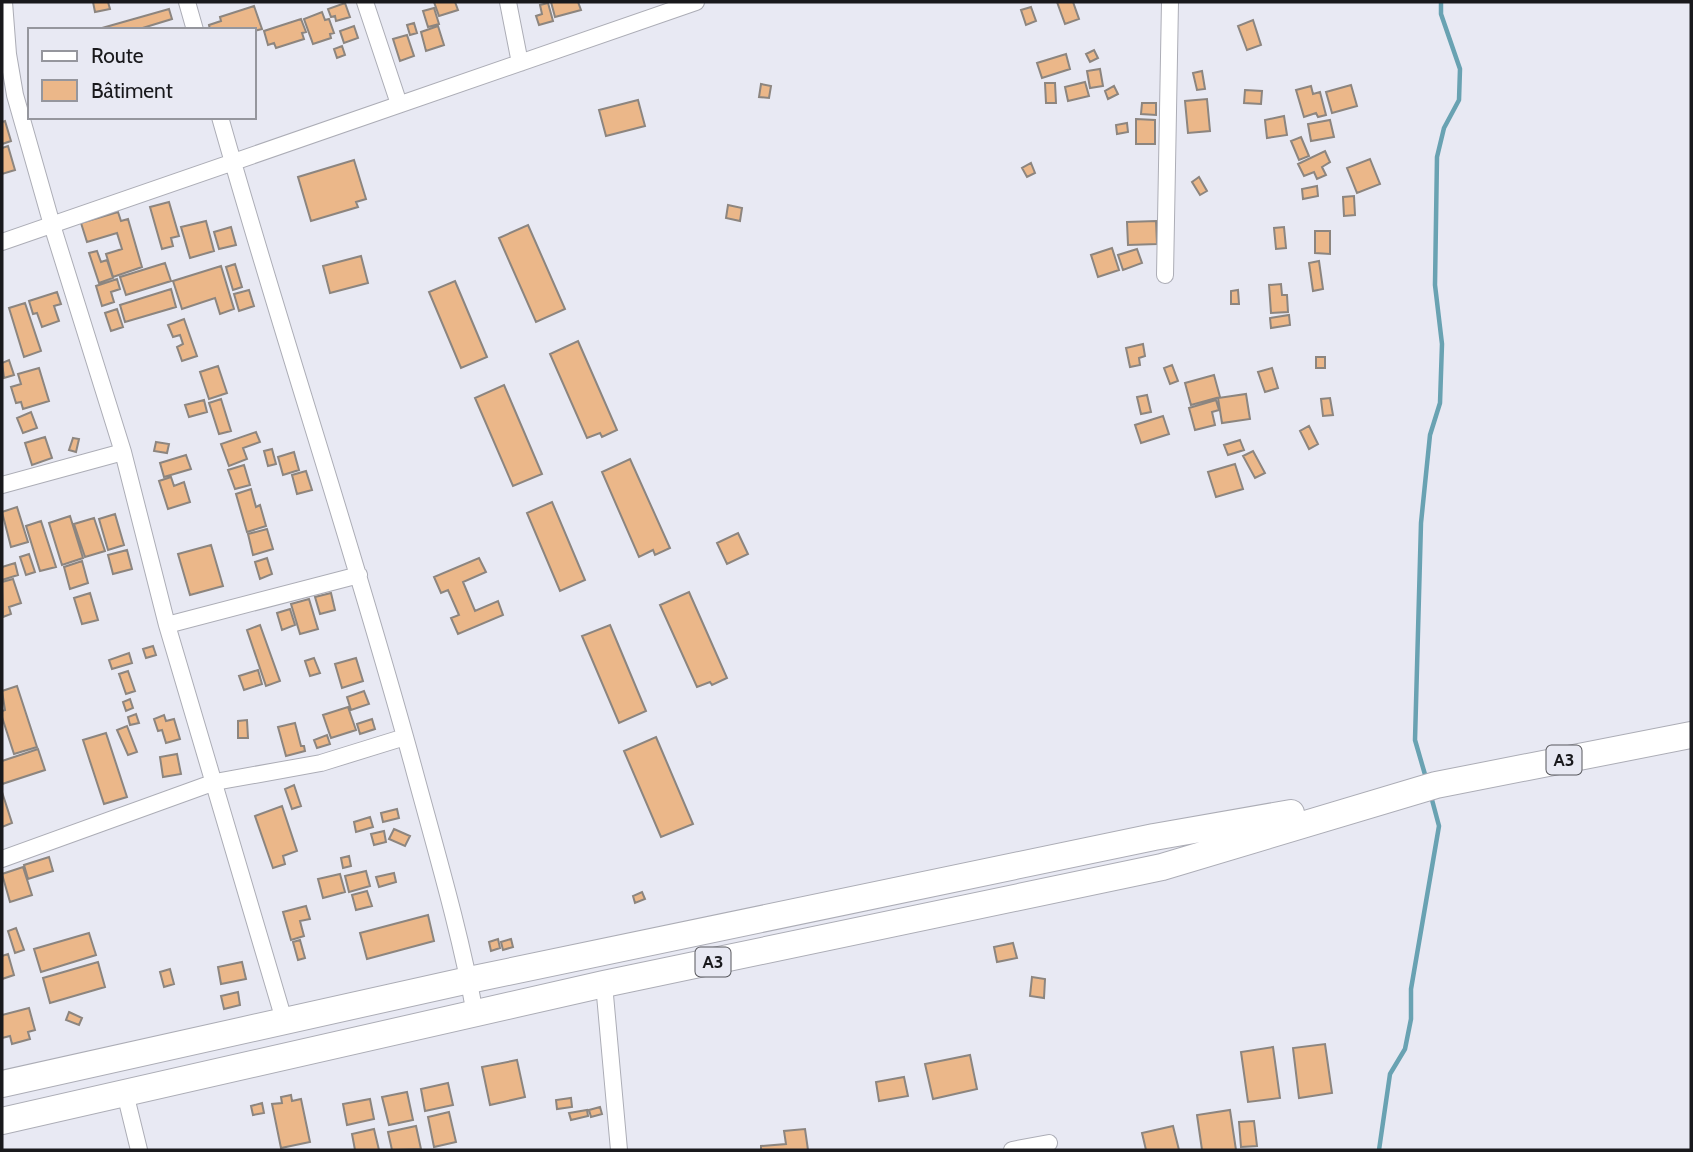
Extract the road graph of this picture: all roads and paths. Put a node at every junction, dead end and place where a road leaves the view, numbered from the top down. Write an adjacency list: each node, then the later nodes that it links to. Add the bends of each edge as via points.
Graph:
1 (4, 2): 12 (street, via 15,95)
2 (187, 2): 7 (street)
3 (365, 2): 9 (street)
4 (508, 2): 8 (street)
5 (696, 2): 8 (street)
6 (1170, 2): 14 (street)
7 (194, 28)
8 (520, 63): 9 (street)
9 (400, 104): 11 (street)
10 (221, 119): 11 (street)
11 (232, 161): 12 (street); 17 (street)
12 (52, 225): 13 (street); 15 (street)
13 (2, 242)
14 (1166, 275)
15 (123, 452): 16 (street); 18 (street)
16 (2, 485)
17 (359, 575): 18 (street); 20 (street)
18 (167, 625): 21 (street)
19 (1691, 734): 22 (highway, A3)
20 (405, 737): 21 (street, via 321,763); 24 (street)
21 (215, 782): 23 (street); 27 (street)
22 (1428, 788): 24 (highway, A3, via 1154,838); 25 (highway, A3, via 1162,867)
23 (2, 859)
24 (469, 980): 26 (street); 27 (highway, A3)
25 (604, 984): 26 (highway, A3); 33 (street)
26 (475, 1014): 29 (highway, A3)
27 (284, 1020): 28 (highway, A3)
28 (2, 1084)
29 (125, 1093): 30 (highway, A3); 32 (street)
30 (2, 1121)
31 (1049, 1143): 34 (street)
32 (139, 1150)
33 (619, 1150)
34 (1012, 1150)

